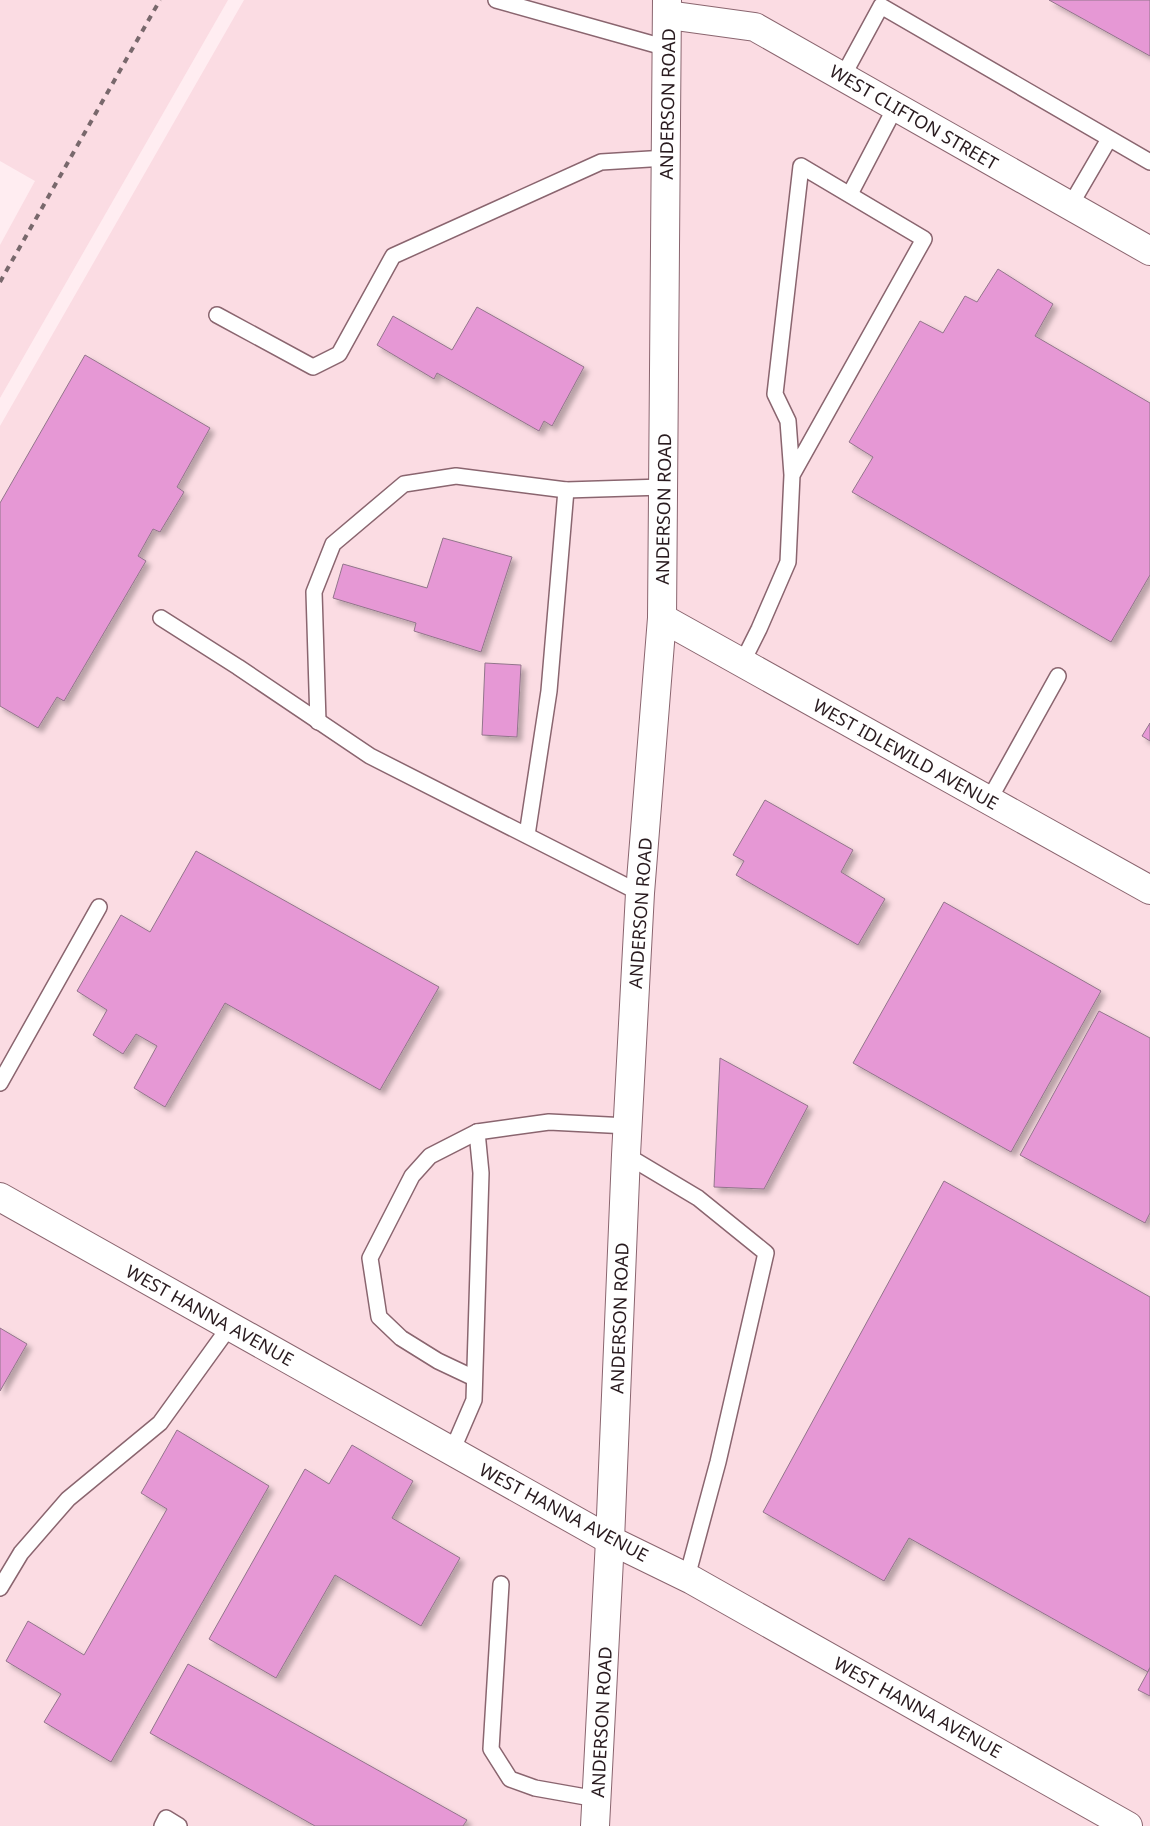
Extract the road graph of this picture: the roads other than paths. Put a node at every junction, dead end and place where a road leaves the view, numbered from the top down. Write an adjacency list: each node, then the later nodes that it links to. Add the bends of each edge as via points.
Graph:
1 (496, 0): 3 (lane)
2 (667, 8): 3 (street, ANDERSON ROAD); 4 (street, WEST CLIFTON STREET, via 755,27)
3 (667, 48): 7 (street, ANDERSON ROAD)
4 (843, 76): 5 (street, WEST CLIFTON STREET); 6 (lane, via 881,6)
5 (896, 106): 9 (lane); 10 (street, WEST CLIFTON STREET)
6 (1109, 139): 8 (lane); 10 (lane)
7 (666, 158): 12 (lane, via 601,162 394,256 339,354 313,367); 14 (street, ANDERSON ROAD)
8 (1150, 162)
9 (850, 194): 13 (lane, via 924,239); 13 (lane, via 801,166 775,394 788,421)
10 (1070, 206): 11 (street, WEST CLIFTON STREET)
11 (1150, 251)
12 (217, 315)
13 (792, 475): 18 (lane, via 788,562)
14 (663, 487): 15 (lane); 17 (street, ANDERSON ROAD)
15 (566, 490): 20 (lane, via 456,476 404,484 333,544 314,592); 22 (lane, via 549,691)
16 (161, 618): 20 (lane, via 238,666)
17 (662, 618): 18 (street, WEST IDLEWILD AVENUE); 24 (street, ANDERSON ROAD)
18 (742, 663): 21 (street, WEST IDLEWILD AVENUE)
19 (1058, 676): 21 (lane)
20 (318, 722): 22 (lane, via 370,756)
21 (989, 800): 23 (street, WEST IDLEWILD AVENUE)
22 (527, 835): 24 (lane)
23 (1150, 890)
24 (640, 892): 27 (street, ANDERSON ROAD)
25 (99, 907): 26 (lane)
26 (0, 1083)
27 (628, 1126): 28 (lane, via 549,1122); 29 (street, ANDERSON ROAD)
28 (477, 1132): 32 (lane, via 481,1173); 32 (lane, via 430,1156 412,1176 370,1258 379,1317 401,1338)
29 (626, 1155): 34 (street, ANDERSON ROAD); 35 (lane, via 698,1198 766,1253 718,1462)
30 (0, 1197): 31 (street, WEST HANNA AVENUE)
31 (230, 1326): 33 (street, WEST HANNA AVENUE); 37 (lane, via 160,1424 68,1499 21,1553)
32 (474, 1378): 33 (lane, via 474,1400)
33 (452, 1451): 34 (street, WEST HANNA AVENUE)
34 (610, 1540): 35 (street, WEST HANNA AVENUE); 38 (street, ANDERSON ROAD)
35 (687, 1577): 41 (street, WEST HANNA AVENUE)
36 (501, 1584): 38 (lane, via 491,1749 510,1778)
37 (0, 1588)
38 (596, 1813)
39 (162, 1826): 40 (lane, via 166,1818)
40 (179, 1826)
41 (1128, 1826)

